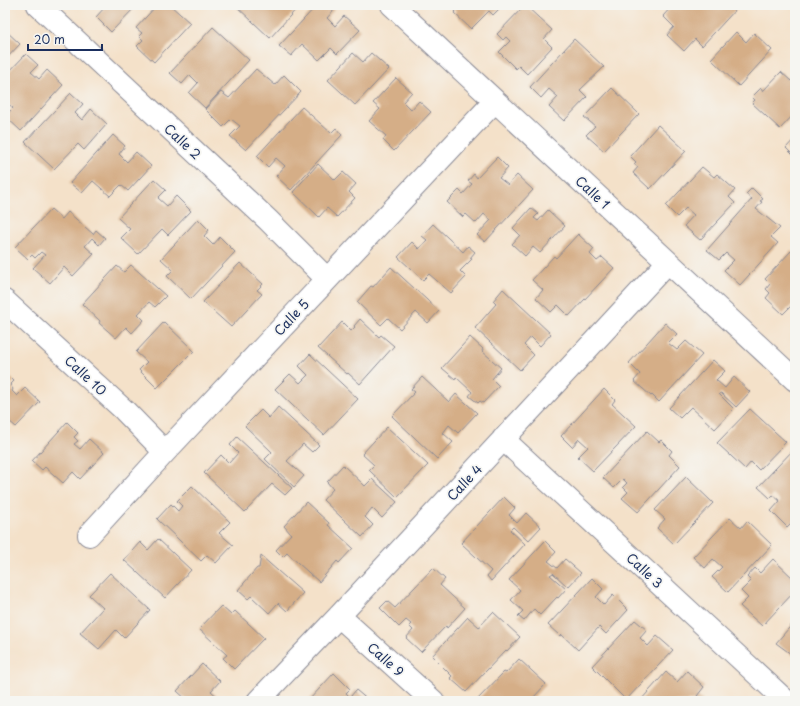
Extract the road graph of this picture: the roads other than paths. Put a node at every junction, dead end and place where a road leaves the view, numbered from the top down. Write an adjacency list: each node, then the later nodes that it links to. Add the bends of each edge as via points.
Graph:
1 (38, 5): 5 (street, Calle 2)
2 (392, 5): 3 (street, Calle 1)
3 (495, 102): 4 (street, Calle 1); 5 (street, Calle 5)
4 (668, 262): 7 (street, Calle 1); 8 (street, Calle 4)
5 (327, 279): 9 (street, Calle 5)
6 (5, 301): 9 (street, Calle 10, via 124,410)
7 (795, 380)
8 (503, 439): 11 (street, Calle 4); 14 (street, Calle 3)
9 (165, 452): 10 (street, Calle 5)
10 (89, 535)
11 (339, 616): 12 (street, Calle 4); 13 (street, Calle 9)
12 (258, 701)
13 (433, 701)
14 (786, 701)

